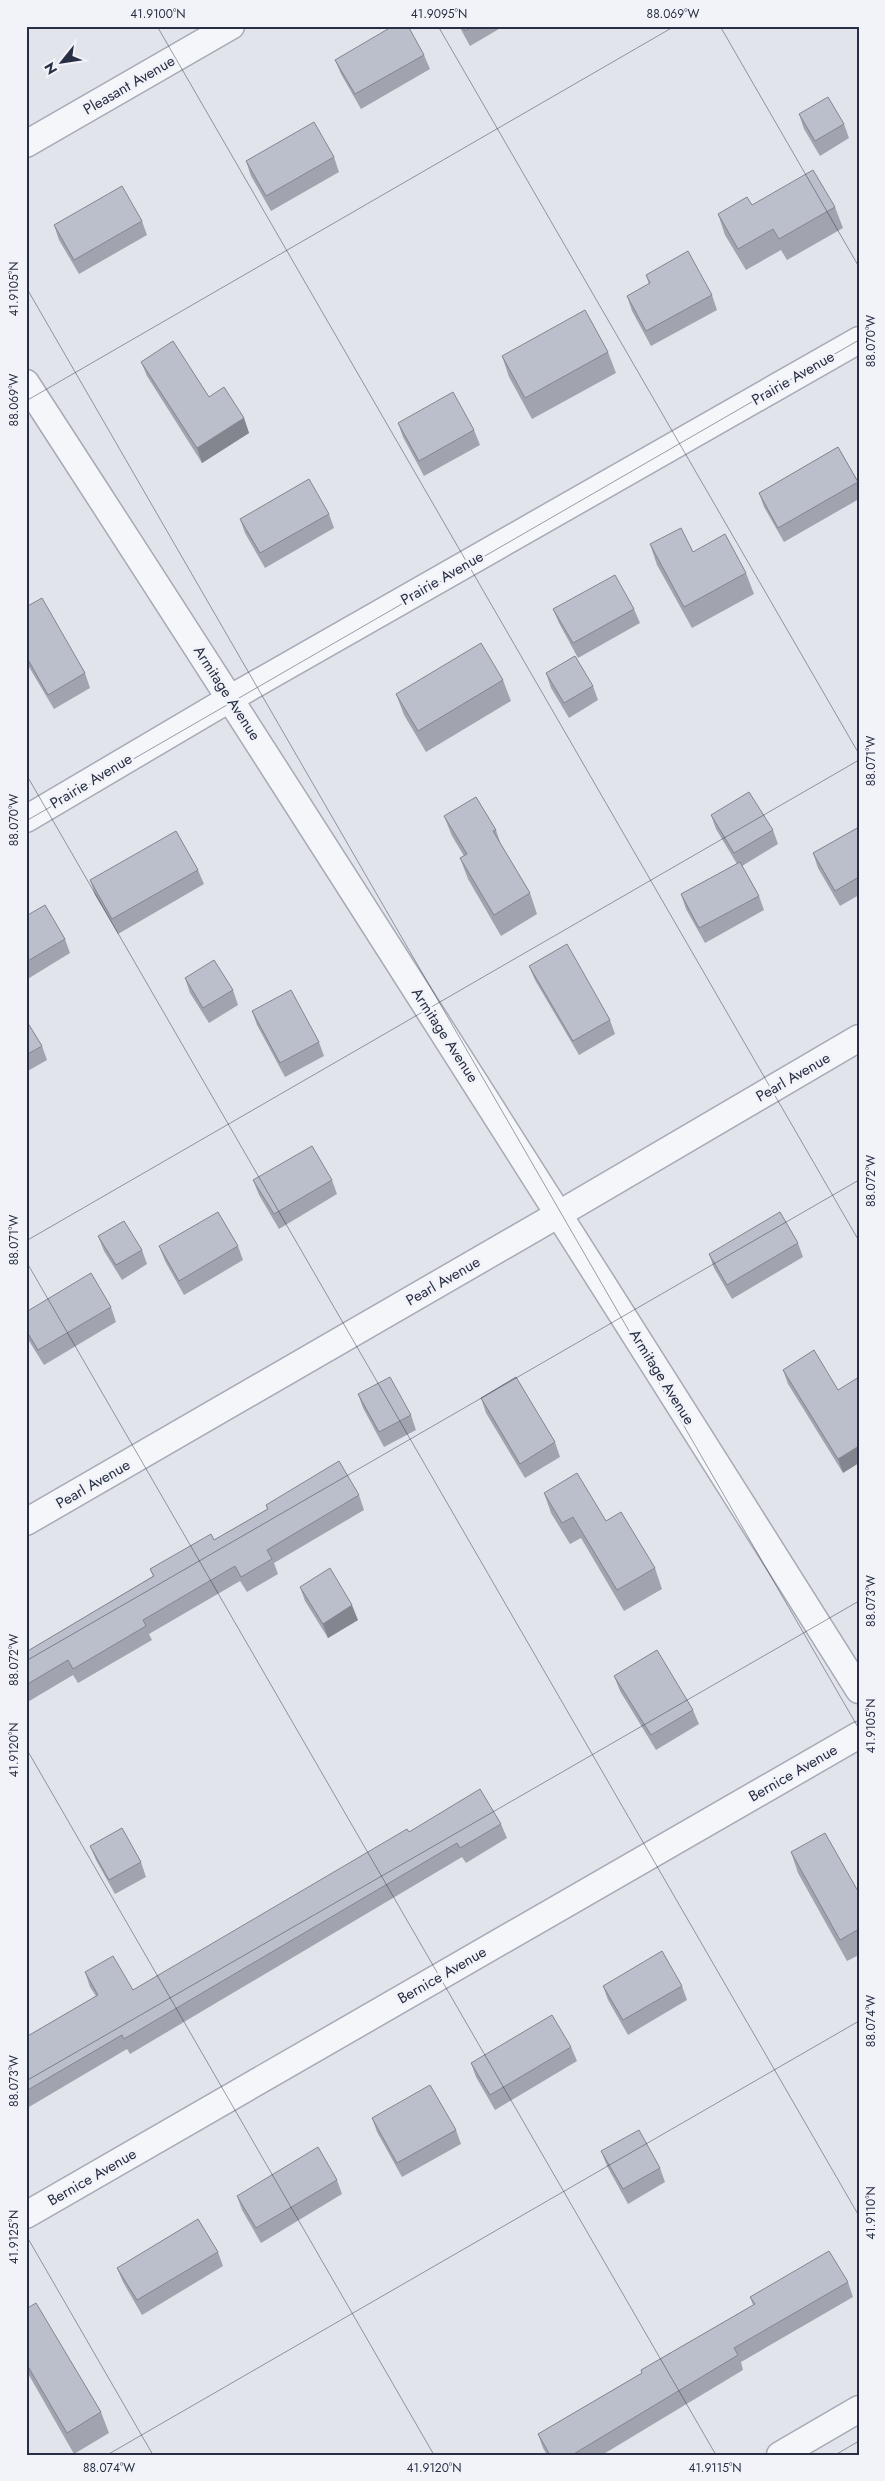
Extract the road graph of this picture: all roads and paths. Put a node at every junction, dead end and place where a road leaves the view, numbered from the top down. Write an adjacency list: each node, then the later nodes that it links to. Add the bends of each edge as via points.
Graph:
1 (231, 26): 2 (street, Pleasant Avenue)
2 (26, 144)
3 (859, 340): 5 (street, Prairie Avenue)
4 (26, 383): 5 (street, Armitage Avenue)
5 (231, 698): 6 (street, Prairie Avenue); 8 (street, Armitage Avenue)
6 (26, 819)
7 (859, 1038): 8 (street, Pearl Avenue)
8 (559, 1214): 9 (street, Pearl Avenue); 10 (street, Armitage Avenue)
9 (26, 1522)
10 (859, 1690)
11 (859, 1735): 12 (street, Bernice Avenue)
12 (26, 2215)
13 (859, 2410): 14 (street)
14 (780, 2455)

